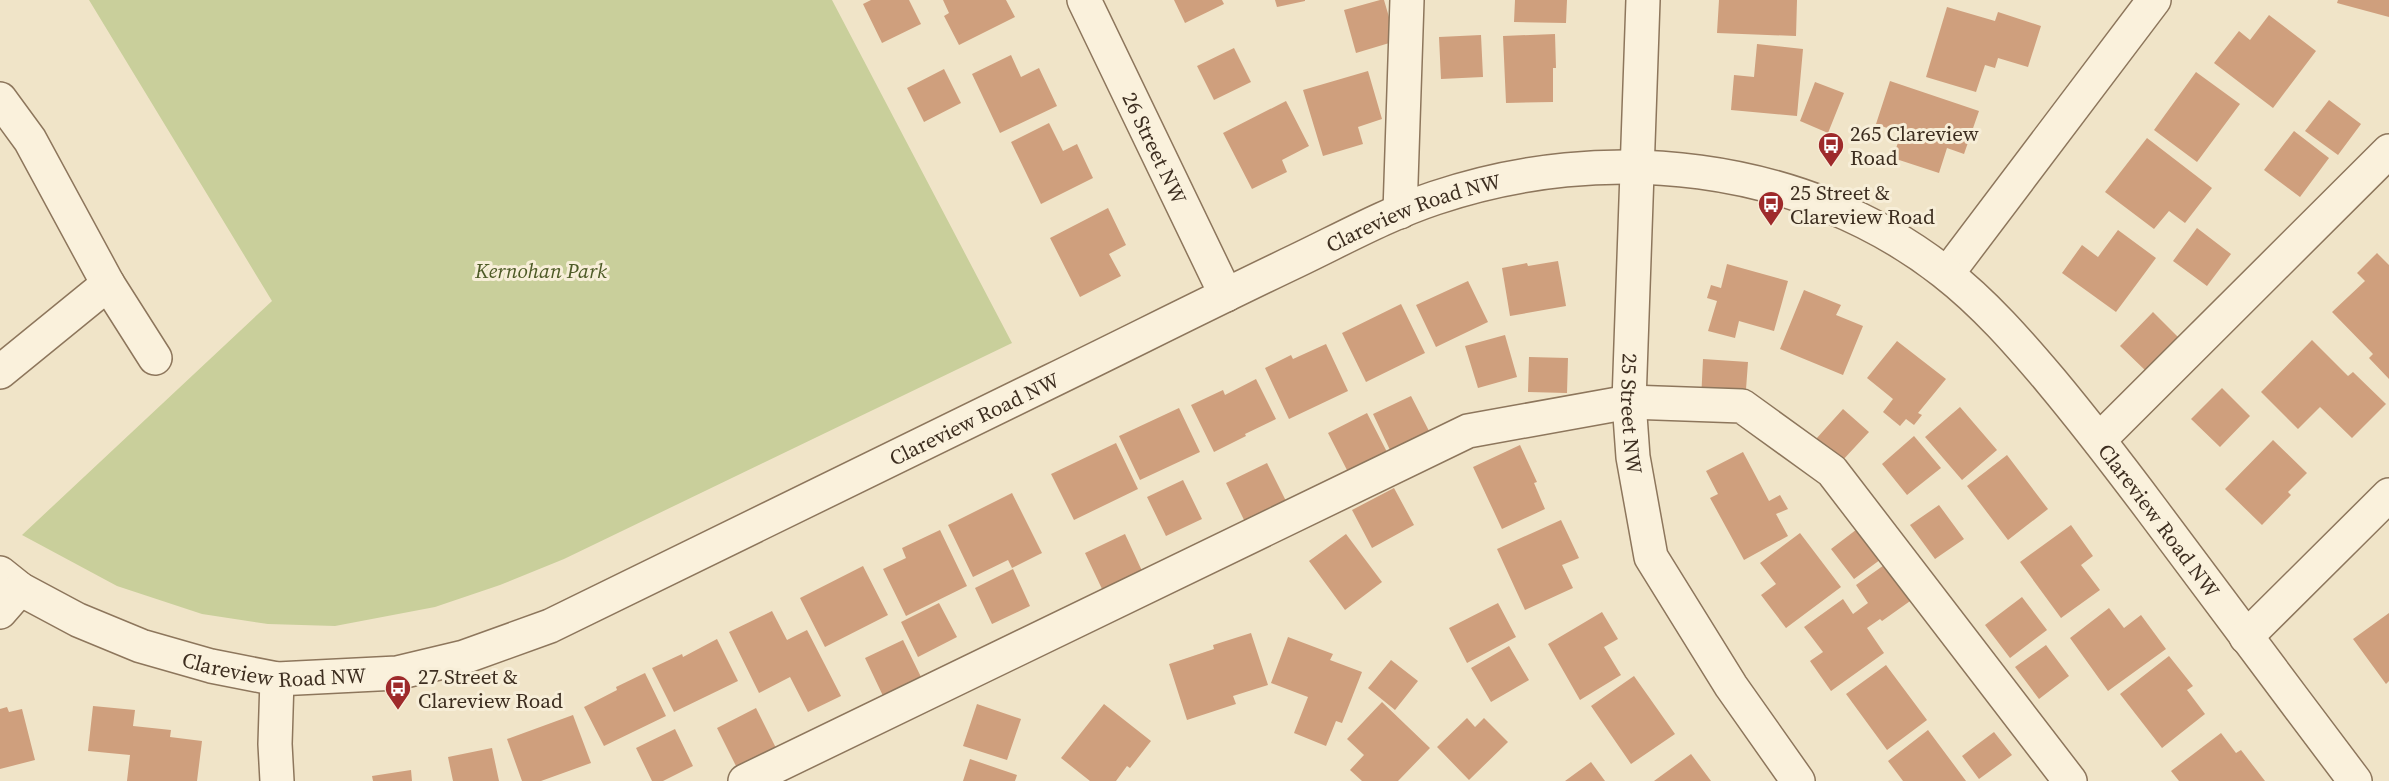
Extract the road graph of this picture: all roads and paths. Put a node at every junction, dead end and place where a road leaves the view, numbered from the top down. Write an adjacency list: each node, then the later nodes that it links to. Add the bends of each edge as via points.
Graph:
1 (1084, 0): 11 (street, 26 Street NW)
2 (1407, 0): 8 (street)
3 (1643, 0): 7 (street, 25 Street NW)
4 (2154, 0): 9 (street)
5 (0, 99): 10 (street, via 30,140)
6 (2389, 151): 15 (street)
7 (1637, 168): 8 (street, Clareview Road NW, via 1527,175 1433,198); 9 (street, Clareview Road NW, via 1686,169 1788,190 1883,231); 14 (street, 25 Street NW)
8 (1400, 212): 11 (street, Clareview Road NW)
9 (1947, 274): 15 (street, Clareview Road NW, via 2010,333)
10 (108, 284): 12 (street); 13 (street)
11 (1226, 295): 19 (street, Clareview Road NW, via 550,626 464,657 397,673)
12 (155, 357)
13 (0, 372)
14 (1629, 402): 21 (street, via 1468,431); 22 (street, 25 Street NW, via 1633,457 1651,557 1731,686); 23 (street, via 1742,406 1832,471)
15 (2099, 440): 18 (street, Clareview Road NW)
16 (2389, 495): 18 (street)
17 (7, 591): 19 (street, Clareview Road NW, via 141,646 211,666)
18 (2246, 637): 24 (street, Clareview Road NW)
19 (278, 679): 20 (street)
20 (277, 781)
21 (744, 781)
22 (1798, 781)
23 (2070, 781)
24 (2355, 781)

